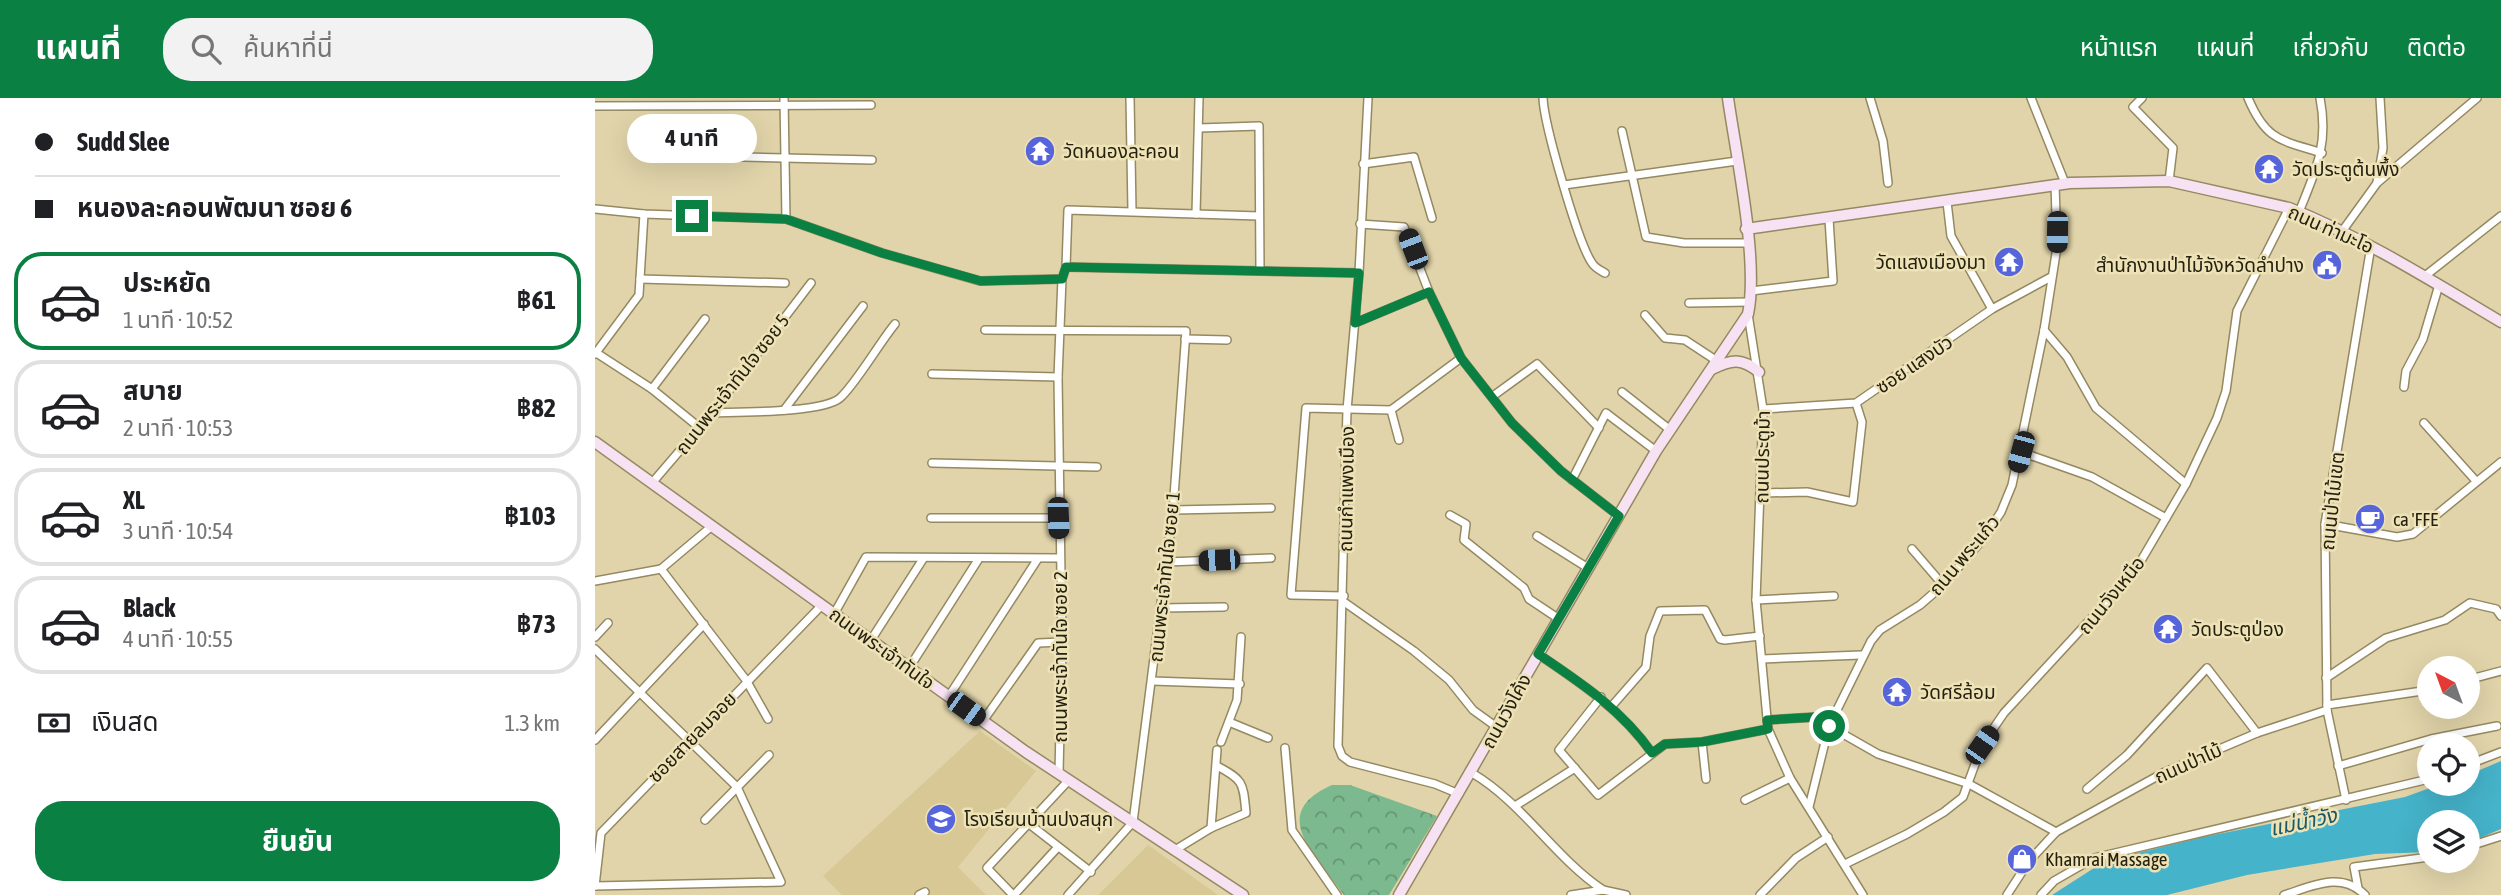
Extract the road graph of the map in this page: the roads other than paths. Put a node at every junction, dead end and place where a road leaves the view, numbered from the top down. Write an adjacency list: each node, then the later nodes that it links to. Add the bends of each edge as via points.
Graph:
1 (1131, 98): 33 (street)
2 (1199, 98): 16 (street)
3 (1368, 98): 23 (street, ถนนกำแพงเมือง)
4 (1543, 98): 29 (street)
5 (1728, 98): 22 (street, ถนนประตูม้า)
6 (1870, 98): 26 (street, via 1883,141)
7 (2031, 98): 28 (street, ถนน พระแก้ว)
8 (2142, 98): 25 (street, via 2133,107 2173,148)
9 (2248, 98): 18 (street, via 2267,132)
10 (2320, 98): 18 (street, ถนนวังเหนือ, via 2325,124)
11 (2380, 98): 27 (street, via 2383,148)
12 (2477, 98): 27 (street)
13 (784, 102): 14 (street); 15 (street); 20 (street)
14 (871, 105)
15 (595, 106)
16 (1199, 128): 35 (street); 36 (street, via 1259,126)
17 (1622, 131): 24 (street)
18 (2322, 153): 32 (street, ถนนวังเหนือ)
19 (658, 155): 20 (street)
20 (786, 160): 21 (street); 39 (street)
21 (872, 160)
22 (1737, 161): 24 (street); 42 (street, ถนนประตูม้า)
23 (1363, 164): 38 (street, via 1414,157); 41 (street, ถนนกำแพงเมือง)
24 (1632, 176): 29 (street); 44 (street, via 1646,236 1684,243)
25 (2169, 181): 28 (street, ถนน ท่ามะโอ); 32 (street, ถนน ท่ามะโอ)
26 (1888, 183)
27 (2377, 183): 43 (street)
28 (2060, 184): 30 (street, ถนน ท่ามะโอ); 51 (street, ถนน พระแก้ว)
29 (1564, 185): 49 (street, via 1587,254)
30 (1947, 201): 40 (street, ถนน ท่ามะโอ); 61 (street, via 1951,236)
31 (595, 209): 34 (street)
32 (2294, 210): 43 (street, ถนน ท่ามะโอ); 104 (street, ถนนวังเหนือ, via 2237,312 2226,391)
33 (1132, 211): 35 (street, ถนนพระเจ้าทันใจ ซอย 2); 46 (street, ถนนพระเจ้าทันใจ ซอย 2, via 1068,210)
34 (644, 214): 39 (street); 52 (street)
35 (1196, 214): 36 (street, ถนนพระเจ้าทันใจ ซอย 2)
36 (1259, 216): 47 (street)
37 (2501, 216): 50 (street)
38 (1432, 218)
39 (786, 219): 53 (street, via 981,281)
40 (1829, 219): 42 (street, ถนน ท่ามะโอ); 58 (street, via 1833,281)
41 (1360, 224): 48 (street, ถนนกำแพงเมือง); 57 (street, via 1404,228)
42 (1746, 229): 44 (street, ถนนประตูม้า)
43 (2343, 230): 45 (street, ถนน ท่ามะโอ)
44 (1747, 243): 58 (street, ถนนประตูม้า)
45 (2371, 246): 50 (street, ถนน ท่ามะโอ); 113 (street, ถนนป่าไม้เขต)
46 (1066, 267): 47 (street); 53 (street, ถนนพระเจ้าทันใจ ซอย 2)
47 (1260, 269): 48 (street)
48 (1359, 273): 66 (street, ถนนกำแพงเมือง)
49 (1605, 273)
50 (2425, 276): 56 (street, ถนน ท่ามะโอ)
51 (2051, 277): 61 (street, ซอย แสงบัว); 69 (street, ถนน พระแก้ว)
52 (640, 279): 54 (street); 73 (street, via 639,296)
53 (1062, 279): 70 (street, ถนนพระเจ้าทันใจ ซอย 2)
54 (785, 283)
55 (811, 283): 88 (street, ถนนพระเจ้าทันใจ ซอย 5)
56 (2439, 285): 65 (street, ถนน ท่ามะโอ); 79 (street)
57 (1429, 292): 66 (street); 74 (street)
58 (1751, 296): 59 (street); 62 (street, ถนนประตูม้า)
59 (1689, 303)
60 (863, 306): 84 (street)
61 (1992, 309): 83 (street, ซอย แสงบัว)
62 (1748, 314): 75 (street, ถนนวังโค้ง); 76 (street, ถนนประตูม้า)
63 (1645, 315): 75 (street, via 1665,338 1685,340)
64 (705, 319): 80 (street)
65 (2501, 322)
66 (1355, 323): 85 (street, ถนนกำแพงเมือง)
67 (895, 324): 84 (street, via 840,399)
68 (985, 330): 70 (street)
69 (2045, 330): 96 (street, ถนน พระแก้ว); 104 (street, via 2067,357 2096,408)
70 (1062, 331): 71 (street); 78 (street, ถนนพระเจ้าทันใจ ซอย 2)
71 (1185, 335): 72 (street); 107 (street, ถนนพระเจ้าทันใจ ซอย 1)
72 (1227, 340)
73 (595, 353): 80 (street)
74 (1461, 358): 82 (street); 86 (street)
75 (1714, 365): 76 (street, via 1738,360); 92 (street, ถนนวังโค้ง)
76 (1759, 372): 87 (street, ถนนประตูม้า)
77 (932, 374): 78 (street)
78 (1058, 377): 99 (street, ถนนพระเจ้าทันใจ ซอย 2)
79 (2404, 387)
80 (652, 389): 90 (street)
81 (1622, 392): 92 (street)
82 (1493, 396): 91 (street, via 1537,363); 101 (street, via 1512,423)
83 (1856, 403): 87 (street, ซอย แสงบัว); 105 (street, via 1862,422 1853,502 1807,492)
84 (784, 410): 88 (street)
85 (1347, 410): 86 (street); 128 (street, ถนนกำแพงเมือง); 128 (street, via 1306,408 1291,595)
86 (1391, 410): 93 (street)
87 (1763, 410): 105 (street, ถนนประตูม้า)
88 (712, 413): 90 (street, ถนนพระเจ้าทันใจ ซอย 5)
89 (2424, 424): 102 (street)
90 (700, 428): 103 (street, ถนนพระเจ้าทันใจ ซอย 5)
91 (1599, 428): 95 (street, via 1606,413); 101 (street)
92 (1669, 429): 95 (street, ถนนวังโค้ง)
93 (1399, 440)
94 (597, 447): 103 (street, ถนนพระเจ้าทันใจ)
95 (1656, 451): 109 (street, ถนนวังโค้ง)
96 (2021, 452): 112 (street, via 2092,477); 126 (street, ถนน พระแก้ว, via 2001,512)
97 (2501, 462): 102 (street)
98 (932, 463): 99 (street)
99 (1059, 466): 100 (street); 111 (street, ถนนพระเจ้าทันใจ ซอย 2)
100 (1097, 467)
101 (1572, 480): 109 (street)
102 (2476, 481): 113 (street, via 2413,534 2397,537)
103 (652, 483): 114 (street, ถนนพระเจ้าทันใจ)
104 (2186, 484): 112 (street, ถนนวังเหนือ)
105 (1762, 493): 129 (street, ถนนประตูม้า)
106 (1271, 508): 107 (street)
107 (1173, 510): 122 (street, ถนนพระเจ้าทันใจ ซอย 1)
108 (1450, 515): 135 (street, via 1466,524 1464,540 1524,588 1529,599)
109 (1619, 516): 123 (street, ถนนวังโค้ง)
110 (931, 518): 111 (street)
111 (1058, 518): 117 (street, ถนนพระเจ้าทันใจ ซอย 2)
112 (2166, 519): 190 (street, ถนนวังเหนือ, via 2135,571 2111,600 2004,713 1982,745)
113 (2325, 524): 150 (street, ถนนป่าไม้เขต)
114 (712, 526): 124 (street); 130 (street, ถนนพระเจ้าทันใจ)
115 (1537, 536): 123 (street)
116 (1912, 549): 126 (street)
117 (1060, 558): 121 (street); 142 (street, ถนนพระเจ้าทันใจ ซอย 2)
118 (1271, 558): 122 (street)
119 (923, 559): 120 (street); 133 (street, via 866,557); 141 (street)
120 (978, 560): 121 (street); 147 (street)
121 (1037, 560): 156 (street)
122 (1167, 562): 132 (street, ถนนพระเจ้าทันใจ ซอย 1)
123 (1588, 568): 135 (street, ถนนวังโค้ง)
124 (661, 569): 125 (street); 137 (street)
125 (595, 581)
126 (1943, 585): 145 (street, ถนน พระแก้ว, via 1880,630)
127 (1834, 596): 129 (street)
128 (1344, 599): 167 (street, via 1414,650 1449,681 1472,710); 193 (street, ถนนกำแพงเมือง, via 1338,706 1342,756 1367,769)
129 (1756, 600): 140 (street, ถนนประตูม้า)
130 (822, 605): 133 (street, ถนนพระเจ้าทันใจ); 151 (street, ซอยสายลมจอย)
131 (1224, 607): 132 (street)
132 (1161, 608): 152 (street, ถนนพระเจ้าทันใจ ซอย 1)
133 (834, 614): 141 (street, ถนนพระเจ้าทันใจ)
134 (2501, 616): 150 (street, via 2496,609 2470,603 2445,620 2386,638)
135 (1559, 619): 144 (street, ถนนวังโค้ง)
136 (608, 623): 138 (street)
137 (704, 624): 151 (street); 155 (street)
138 (595, 636)
139 (1241, 636): 153 (street)
140 (1759, 636): 146 (street, ถนนประตูม้า); 158 (street, via 1720,639 1705,610 1660,611 1650,636 1646,667)
141 (871, 640): 147 (street, ถนนพระเจ้าทันใจ)
142 (1062, 642): 163 (street, via 1038,643); 185 (street, ถนนพระเจ้าทันใจ ซอย 2)
143 (595, 649): 155 (street)
144 (1538, 654): 157 (street); 167 (street, ถนนวังโค้ง)
145 (1861, 655): 146 (street); 160 (street, ถนน พระแก้ว)
146 (1762, 659): 162 (street, ถนนประตูม้า)
147 (909, 668): 156 (street, ถนนพระเจ้าทันใจ)
148 (2501, 671): 149 (street)
149 (2480, 677)
150 (2326, 678): 159 (street, ถนนป่าไม้เขต)
151 (746, 680): 161 (street); 171 (street, ซอยสายลมจอย)
152 (1152, 681): 153 (street); 199 (street, ถนนพระเจ้าทันใจ ซอย 1)
153 (1240, 684): 164 (street)
154 (2417, 692): 159 (street, ถนนป่าไม้)
155 (641, 693): 171 (street); 172 (street)
156 (949, 696): 163 (street, ถนนพระเจ้าทันใจ)
157 (1601, 697): 158 (street); 183 (street, via 1559,750)
158 (1611, 707): 178 (street)
159 (2327, 708): 169 (street, ถนนป่าไม้); 182 (street, ถนนป่าไม้เขต)
160 (1833, 716): 162 (street); 165 (street, ถนน พระแก้ว)
161 (768, 719)
162 (1767, 720): 168 (street, ถนนประตูม้า)
163 (983, 721): 185 (street, ถนนพระเจ้าทันใจ)
164 (1229, 722): 170 (street); 173 (street)
165 (1829, 726): 190 (street, via 1878,754); 197 (street, ถนน พระแก้ว)
166 (2497, 726): 182 (street)
167 (1498, 728): 184 (street, ถนนวังโค้ง)
168 (1768, 729): 174 (street); 186 (street, ถนนประตูม้า)
169 (2257, 733): 192 (street, via 2207,668 2127,755); 203 (street, ถนนป่าไม้, via 2165,772)
170 (1268, 738)
171 (689, 739): 191 (street); 202 (street, ซอยสายลมจอย)
172 (595, 740)
173 (1221, 742)
174 (1702, 742): 178 (street, via 1665,744); 187 (street)
175 (1285, 748): 219 (street, via 1292,830)
176 (1217, 750): 181 (street)
177 (2501, 752): 180 (street)
178 (1652, 753): 183 (street, via 1598,795)
179 (769, 755): 191 (street)
180 (2480, 760)
181 (1217, 766): 201 (street); 201 (street, via 1238,777 1243,785 1246,813)
182 (2338, 766): 195 (street, ถนนป่าไม้เขต)
183 (1575, 768): 196 (street)
184 (1472, 772): 193 (street, ถนนวังโค้ง); 196 (street)
185 (1059, 773): 188 (street, ถนนพระเจ้าทันใจ)
186 (1790, 778): 194 (street); 197 (street, ถนนประตูม้า)
187 (1706, 779)
188 (1069, 780): 199 (street, ถนนพระเจ้าทันใจ); 200 (street)
189 (2417, 782): 195 (street)
190 (1969, 784): 203 (street); 210 (street, ถนนวังเหนือ, via 1963,797 1944,812)
191 (737, 787): 198 (street); 215 (street, via 781,882)
192 (2087, 789)
193 (1459, 794): 220 (street, ถนนวังโค้ง)
194 (1745, 800)
195 (2346, 800): 226 (street, via 2094,858 2054,881)
196 (1515, 806): 214 (street)
197 (1809, 807): 205 (street, ถนนประตูม้า)
198 (705, 820)
199 (1133, 822): 208 (street, ถนนพระเจ้าทันใจ); 211 (street)
200 (1028, 823): 207 (street); 216 (street, via 988,868)
201 (1211, 828): 208 (street)
202 (598, 830): 212 (street, ซอยสายลมจอย)
203 (2056, 832): 225 (street, ถนนป่าไม้, via 2029,861)
204 (2501, 836): 206 (street)
205 (1828, 837): 210 (street, ถนนประตูม้า); 223 (street, via 1795,858)
206 (2480, 843)
207 (1058, 847): 211 (street); 216 (street)
208 (1175, 850): 218 (street, ถนนพระเจ้าทันใจ)
209 (2417, 859): 213 (street, via 2354,867)
210 (1845, 864): 224 (street, ถนนประตูม้า)
211 (1091, 872): 217 (street)
212 (595, 886): 215 (street)
213 (2358, 888): 227 (street, via 2334,880); 228 (street)
214 (1603, 890): 221 (street); 222 (street)
215 (609, 891)
216 (1013, 895)
217 (1068, 895)
218 (1243, 895)
219 (1337, 895)
220 (1399, 895)
221 (1571, 895)
222 (1626, 895)
223 (1760, 895)
224 (1863, 895)
225 (2007, 895)
226 (2041, 895)
227 (2284, 895)
228 (2365, 895)

